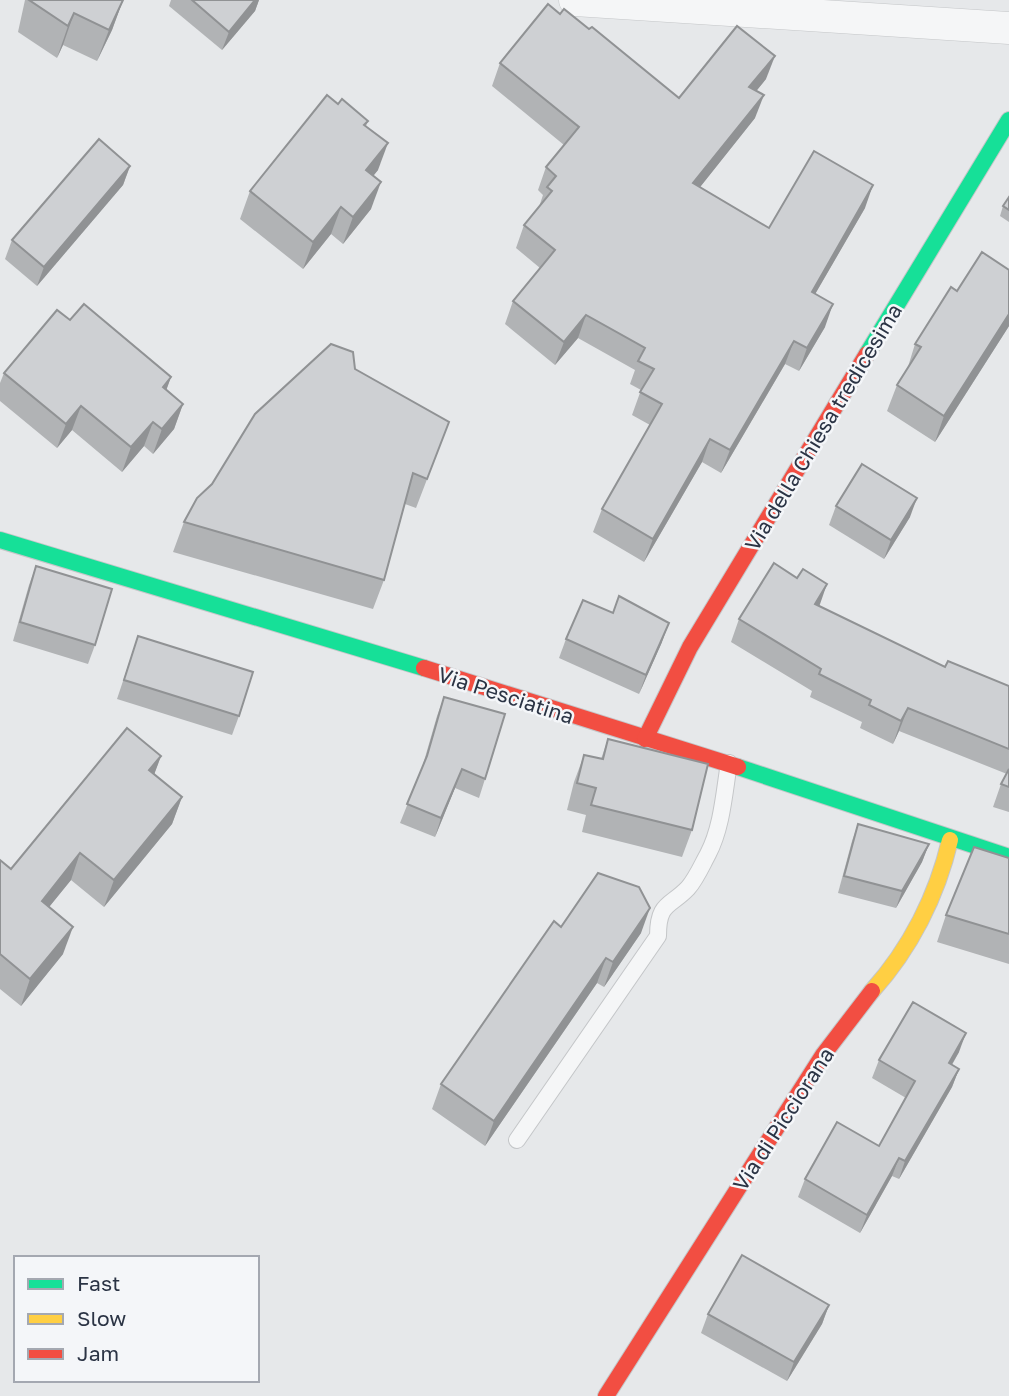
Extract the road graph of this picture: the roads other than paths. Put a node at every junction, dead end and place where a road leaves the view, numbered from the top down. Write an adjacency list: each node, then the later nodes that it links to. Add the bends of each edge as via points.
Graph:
1 (575, 0): 2 (street)
2 (1009, 28)
3 (1009, 120): 5 (street, Via della Chiesa tredicesima, via 690,647)
4 (6, 547): 5 (street, Via Pesciatina, via 311,632)
5 (645, 738): 6 (street, Via Pesciatina)
6 (729, 763): 7 (street, Via Pesciatina, via 878,811); 9 (lane, via 718,829 708,853 688,888 670,900 658,920 658,936)
7 (950, 840): 8 (street, Via Pesciatina); 10 (street, Via di Picciorana, via 942,874 900,961 858,1006 823,1055)
8 (1009, 857)
9 (517, 1140)
10 (606, 1396)

